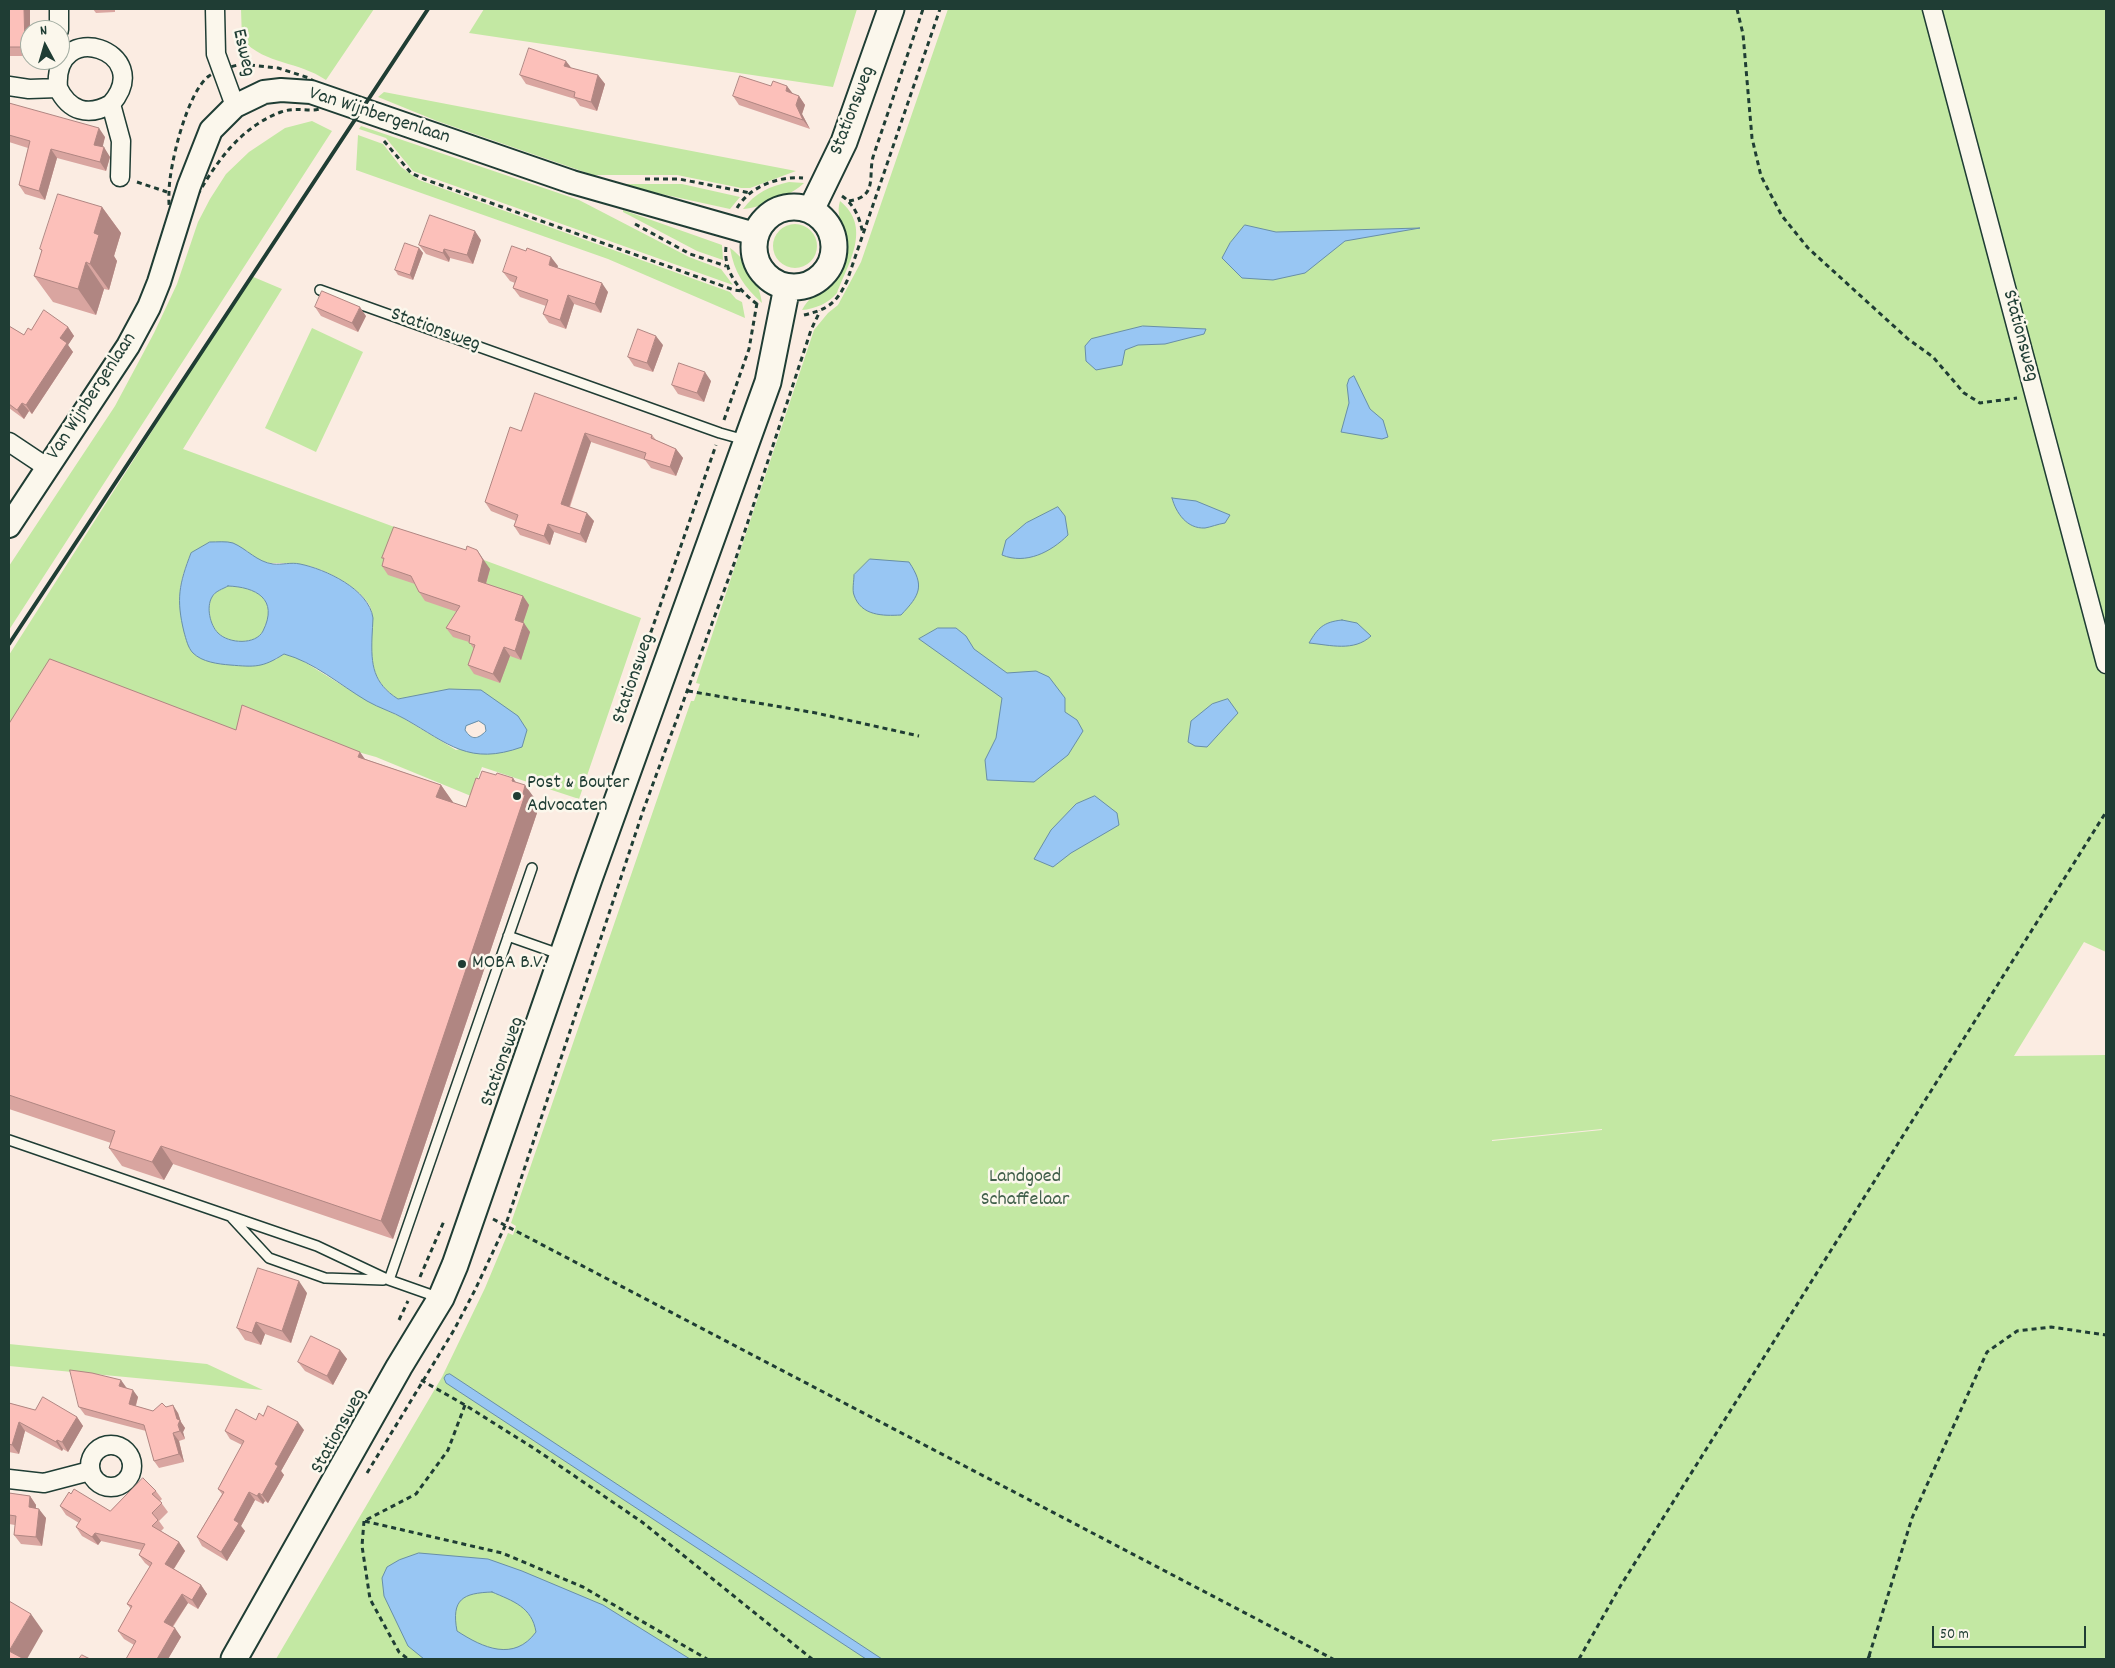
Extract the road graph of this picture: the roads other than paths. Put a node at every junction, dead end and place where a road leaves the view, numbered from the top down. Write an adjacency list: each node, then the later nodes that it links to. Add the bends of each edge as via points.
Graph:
1 (215, 9): 9 (street, Esweg, via 216,54)
2 (891, 9): 11 (main road, Stationsweg, via 844,142)
3 (1932, 9): 19 (street, Stationsweg)
4 (70, 51): 8 (street, via 95,47 113,56 119,65 122,86)
5 (58, 70): 7 (street)
6 (9, 86): 7 (street)
7 (58, 88): 8 (street, via 70,106 80,110 96,111)
8 (111, 104): 10 (street, via 121,142)
9 (235, 106): 12 (street, Van Wijnbergenlaan, via 264,92 311,92 572,182); 17 (street, Van Wijnbergenlaan, via 211,130 149,307 128,346)
10 (120, 177)
11 (811, 210): 12 (main road, via 800,207 778,210 760,223); 13 (main road, via 830,228 834,240 832,259 823,275 813,283)
12 (755, 234): 13 (main road, via 754,257 759,268 776,284)
13 (788, 287): 15 (main road, Stationsweg, via 768,382)
14 (320, 290): 15 (lane, Stationsweg)
15 (747, 441): 22 (main road, Stationsweg)
16 (9, 442): 17 (street)
17 (48, 468): 18 (street, Van Wijnbergenlaan)
18 (9, 526)
19 (2106, 664)
20 (532, 868): 21 (lane)
21 (508, 936): 22 (lane); 25 (lane)
22 (564, 956): 26 (main road, Stationsweg)
23 (9, 1140): 24 (lane)
24 (231, 1217): 25 (lane, via 317,1246); 25 (lane, via 269,1258 325,1278)
25 (389, 1280): 26 (lane)
26 (441, 1298): 29 (main road, Stationsweg)
27 (90, 1471): 28 (street, via 44,1483)
28 (9, 1479)
29 (234, 1659)

